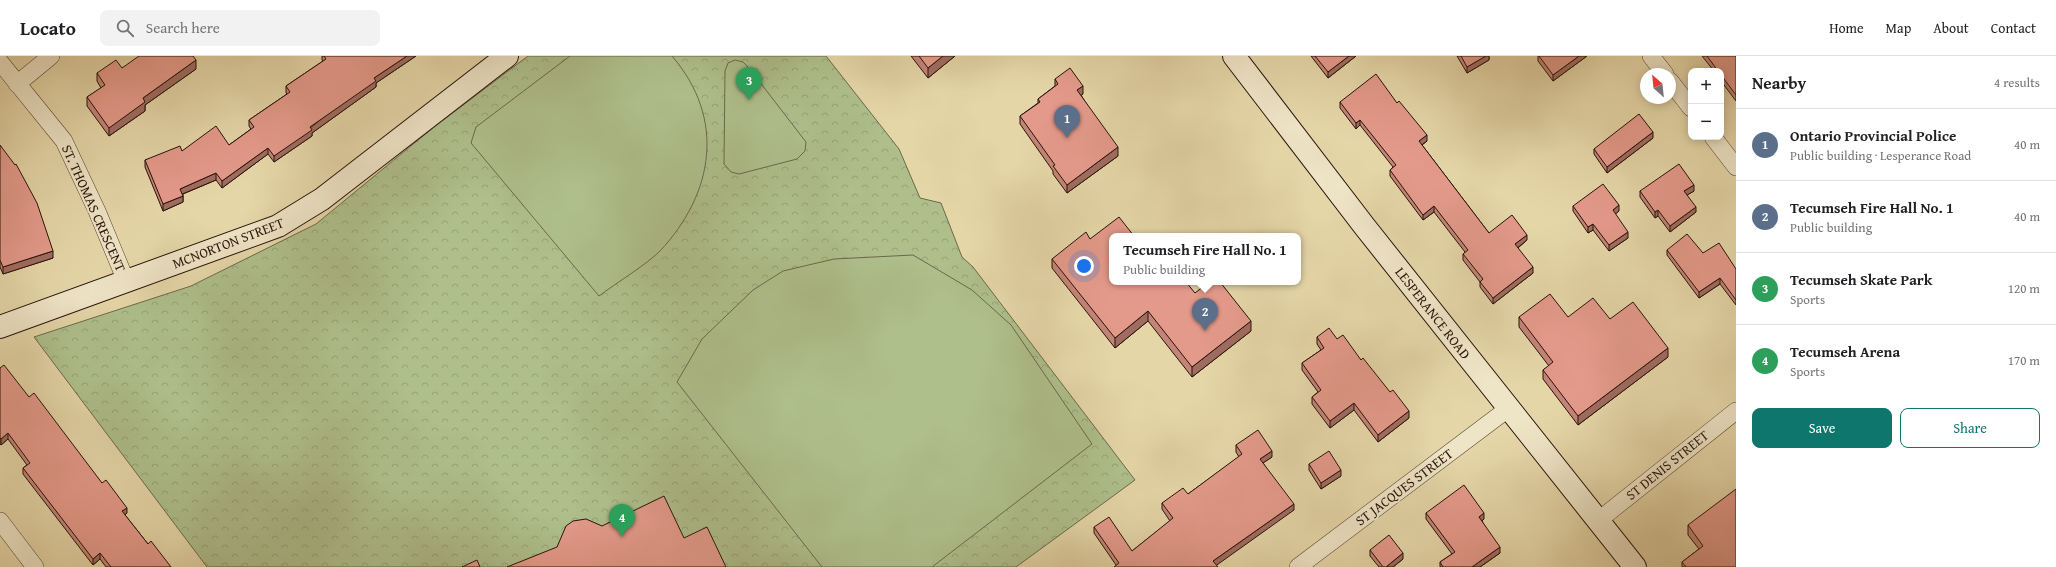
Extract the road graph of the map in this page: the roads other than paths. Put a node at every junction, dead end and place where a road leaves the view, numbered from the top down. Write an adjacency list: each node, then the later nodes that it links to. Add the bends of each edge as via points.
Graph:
1 (51, 56): 7 (street)
2 (508, 56): 12 (main road, MCNORTON STREET, via 322,199 278,226)
3 (1234, 56): 14 (main road, LESPERANCE ROAD, via 1365,228)
4 (1651, 56): 6 (street)
5 (0, 62): 7 (street, ST. THOMAS CRESCENT)
6 (1660, 68)
7 (17, 84): 12 (street, ST. THOMAS CRESCENT, via 64,140)
8 (1676, 89): 9 (street)
9 (1688, 104)
10 (1715, 140): 11 (street)
11 (1736, 167)
12 (126, 280): 13 (main road, MCNORTON STREET)
13 (0, 327)
14 (1509, 408): 16 (main road, LESPERANCE ROAD); 19 (street, ST JACQUES STREET)
15 (1736, 411): 16 (street, ST DENIS STREET)
16 (1599, 520): 20 (main road, LESPERANCE ROAD)
17 (0, 521): 18 (street)
18 (35, 567)
19 (1298, 567)
20 (1635, 567)

